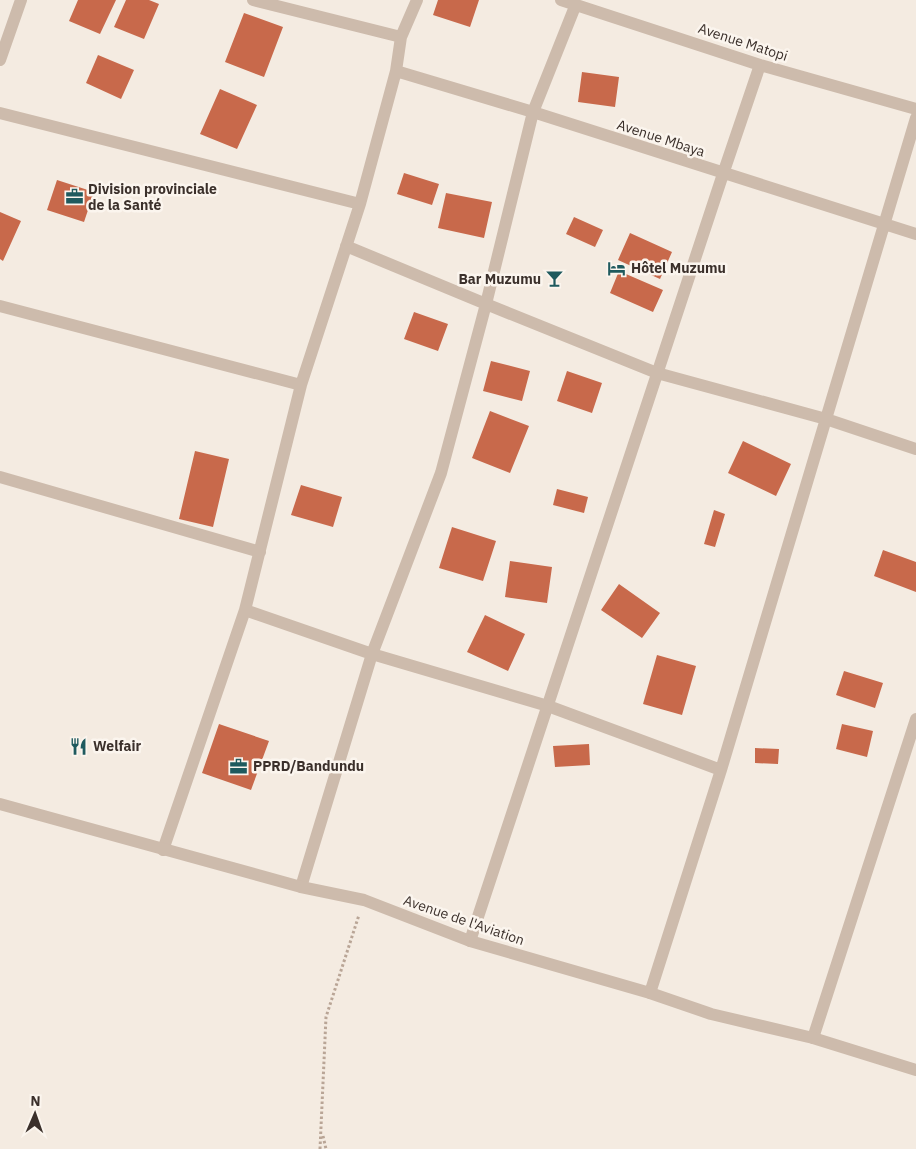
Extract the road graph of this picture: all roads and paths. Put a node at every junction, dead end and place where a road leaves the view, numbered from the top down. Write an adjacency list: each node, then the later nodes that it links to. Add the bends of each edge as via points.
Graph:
1 (21, 0): 7 (street)
2 (253, 0): 6 (street)
3 (417, 0): 6 (street)
4 (562, 0): 5 (street, Avenue Matopi)
5 (576, 4): 8 (street, Avenue Matopi); 11 (street)
6 (401, 37): 9 (street)
7 (0, 60)
8 (760, 65): 10 (street, Avenue Matopi); 14 (street)
9 (396, 71): 11 (street, Avenue Mbaya); 15 (street)
10 (916, 109)
11 (533, 112): 14 (street, Avenue Mbaya); 19 (street)
12 (0, 113): 15 (street)
13 (916, 118): 16 (street)
14 (722, 174): 16 (street, Avenue Mbaya); 21 (street)
15 (360, 204): 18 (street)
16 (884, 224): 17 (street, Avenue Mbaya); 23 (street)
17 (916, 234)
18 (346, 246): 19 (street); 22 (street)
19 (486, 304): 21 (street); 28 (street, via 441,473)
20 (0, 306): 22 (street)
21 (657, 373): 23 (street); 29 (street)
22 (301, 385): 26 (street)
23 (826, 419): 24 (street); 31 (street)
24 (916, 449)
25 (0, 477): 26 (street)
26 (260, 552): 27 (street)
27 (245, 610): 28 (street); 33 (street)
28 (372, 654): 29 (street); 34 (street)
29 (548, 706): 31 (street); 36 (street)
30 (916, 719): 38 (street)
31 (721, 770): 37 (street)
32 (0, 804): 33 (street, Avenue de l'Aviation)
33 (163, 850): 34 (street, Avenue de l'Aviation)
34 (302, 887): 35 (street, Avenue de l'Aviation)
35 (364, 900): 36 (street, Avenue de l'Aviation); 40 (path, via 326,1016)
36 (470, 941): 37 (street, Avenue de l'Aviation)
37 (650, 993): 38 (street, Avenue de l'Aviation, via 710,1014)
38 (813, 1038): 39 (street, Avenue de l'Aviation)
39 (916, 1070)
40 (322, 1133): 41 (path); 42 (path)
41 (320, 1149)
42 (326, 1149)

